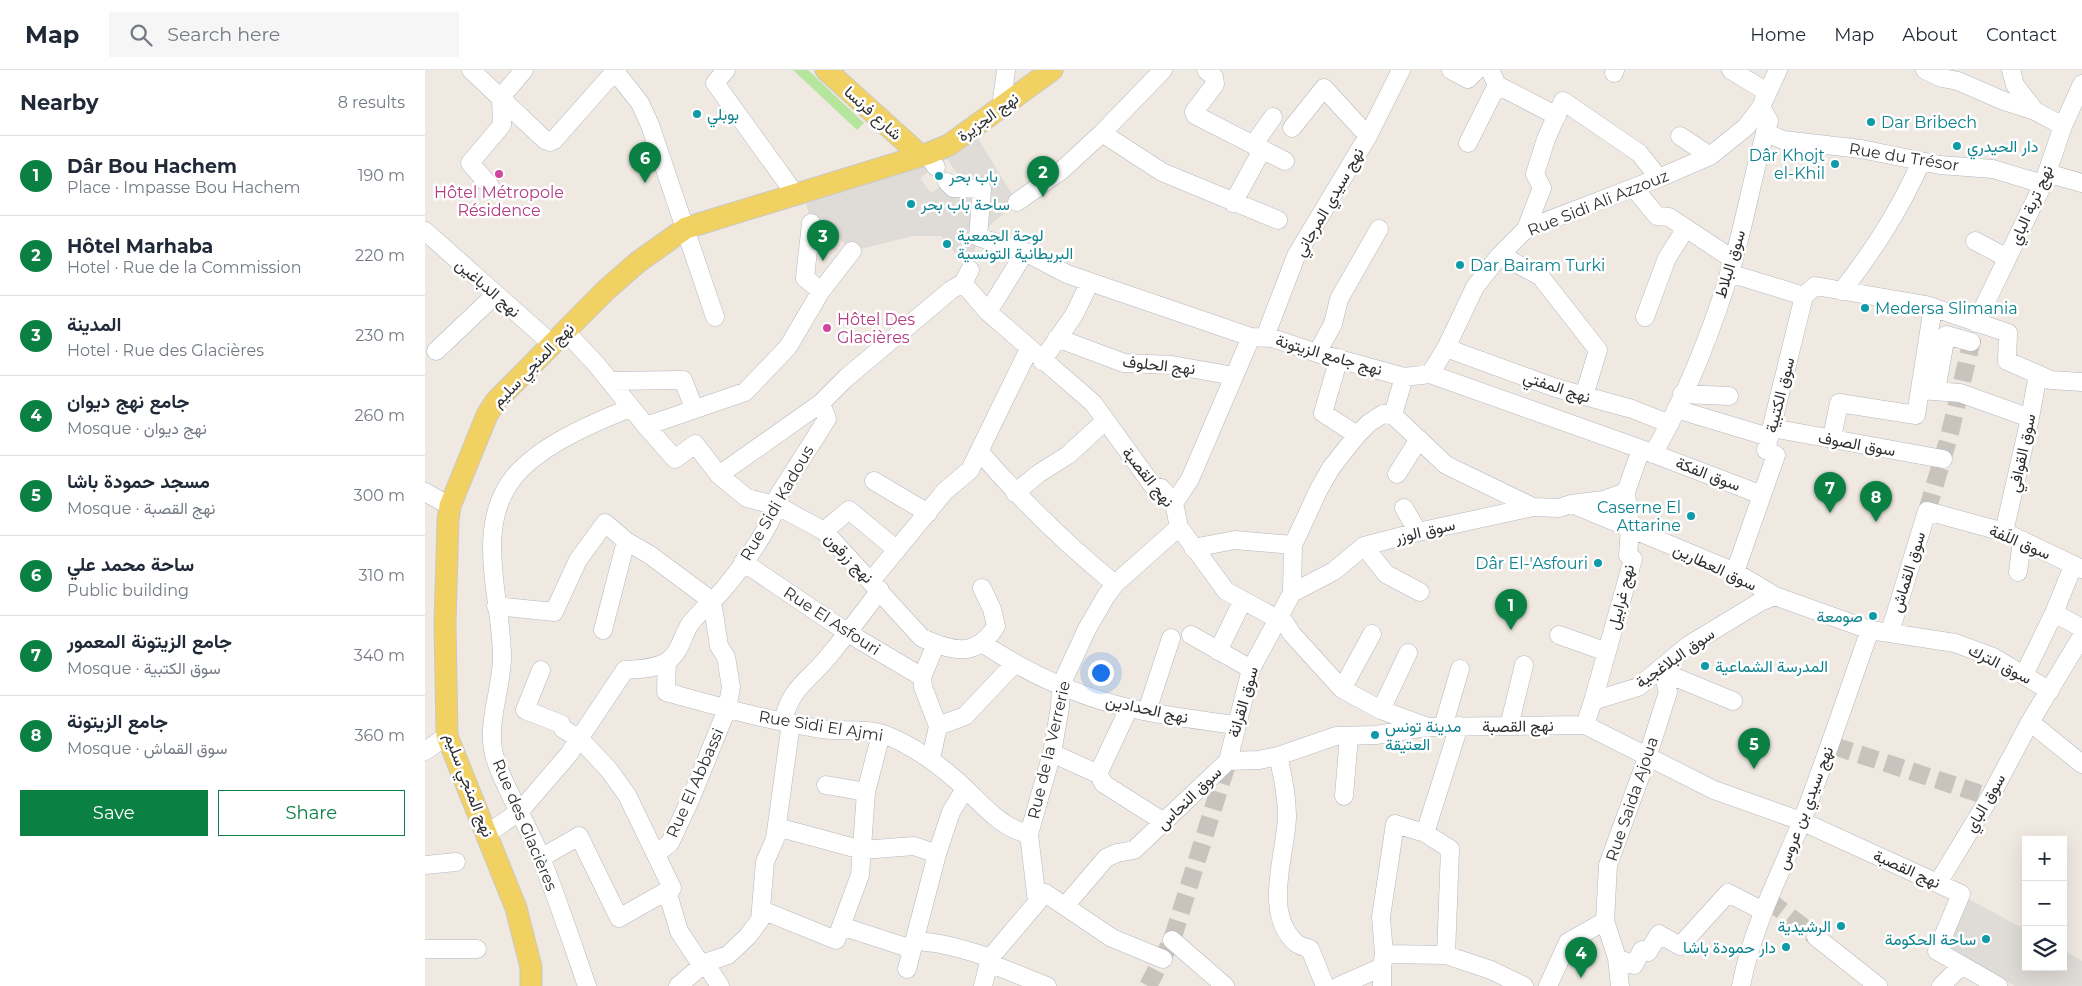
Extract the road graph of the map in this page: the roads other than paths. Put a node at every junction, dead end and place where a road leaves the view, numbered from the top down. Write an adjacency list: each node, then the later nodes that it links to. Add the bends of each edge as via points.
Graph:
1 (471, 70): 19 (street)
2 (524, 70): 19 (street)
3 (615, 70): 19 (street, via 550,142); 48 (street, via 643,110)
4 (726, 70): 43 (street, via 715,83)
5 (826, 70): 34 (main road, شارع فرنسا)
6 (1006, 70): 21 (street)
7 (1052, 70): 21 (main road, نهج الجزيرة)
8 (1163, 70): 28 (street)
9 (1206, 70): 32 (street, via 1215,84 1195,115)
10 (1401, 70): 29 (street, نهج سيدي المرجاني)
11 (1451, 70): 12 (street, via 1468,79)
12 (1477, 70)
13 (1731, 70): 20 (street)
14 (1779, 70): 20 (street)
15 (1925, 70): 22 (street)
16 (2011, 70): 22 (street, via 2015,84)
17 (1493, 78): 23 (street); 31 (street)
18 (2082, 84): 25 (street, نهج تربة الباي)
19 (501, 97): 41 (street, via 503,125 469,163)
20 (1764, 100): 27 (street, سوق البلاط, via 1769,120); 33 (street, Rue Sidi Ali Azzouz, via 1746,127)
21 (1001, 108): 34 (main road, نهج الجزيرة)
22 (2035, 111): 25 (street)
23 (1557, 116): 37 (street, via 1563,101 1639,153); 51 (street, via 1535,174 1542,188)
24 (1273, 117): 32 (street)
25 (2063, 126): 38 (street, نهج تربة الباي)
26 (1291, 128): 29 (street, via 1324,88)
27 (1765, 132): 36 (street, Rue du Trésor, via 1783,140 1861,149); 58 (street, سوق البلاط)
28 (1103, 134): 44 (street, via 1062,170); 45 (street, via 1162,172)
29 (1368, 136): 70 (street, نهج سيدي المرجاني, via 1296,256)
30 (1680, 136): 33 (street)
31 (1468, 143)
32 (1257, 147): 35 (street); 45 (street)
33 (1710, 156): 37 (street, Rue Sidi Ali Azzouz)
34 (928, 159): 43 (main road, نهج المنجي سليم)
35 (1285, 161)
36 (1921, 162): 38 (street, Rue du Trésor); 60 (street, via 1905,199 1873,252)
37 (1659, 178): 42 (street, Rue Sidi Ali Azzouz)
38 (2045, 178): 40 (street, Rue du Trésor); 57 (street, نهج تربة الباي)
39 (947, 182): 55 (street, نهج جامع الزيتونة, via 953,188 982,189 978,236)
40 (2082, 183)
41 (490, 186)
42 (1634, 188): 49 (street, via 1657,216 1669,217); 51 (street, Rue Sidi Ali Azzouz)
43 (795, 194): 48 (main road, نهج المنجي سليم)
44 (1017, 202)
45 (1233, 203): 46 (street)
46 (1277, 220)
47 (811, 222): 61 (street, via 805,278)
48 (686, 228): 66 (street); 69 (main road, نهج المنجي سليم, via 638,262)
49 (1686, 228): 58 (street); 67 (street, via 1667,258)
50 (1379, 229): 76 (street, via 1339,299 1333,324)
51 (1526, 229): 56 (street, Rue Sidi Ali Azzouz)
52 (1975, 241): 57 (street)
53 (429, 242): 62 (street, نهج الدباغين)
54 (852, 251): 61 (street)
55 (1025, 252): 59 (street, نهج جامع الزيتونة); 65 (street)
56 (1500, 255): 73 (street, Rue Sidi Ali Azzouz, via 1475,287); 86 (street, via 1540,276 1598,350)
57 (2007, 258): 68 (street, نهج تربة الباي)
58 (1731, 267): 63 (street); 91 (street, سوق البلاط)
59 (1090, 282): 70 (street, نهج جامع الزيتونة); 71 (street, via 1074,315)
60 (1842, 291): 63 (street, via 1815,286); 64 (street)
61 (821, 292): 90 (street, via 788,346 745,392)
62 (495, 294): 69 (street, نهج الدباغين); 75 (street)
63 (1804, 296): 96 (street, سوق الكتبية)
64 (1933, 307): 68 (street); 85 (street)
65 (988, 312): 74 (street, نهج القصبة); 88 (street, نهج القصبة, via 966,276)
66 (715, 317)
67 (1645, 317)
68 (1975, 323): 80 (street, via 2008,333 2007,361)
69 (559, 337): 83 (street, نهج الدباغين); 112 (main road, نهج المنجي سليم, via 503,392 487,415)
70 (1258, 337): 76 (street, نهج جامع الزيتونة); 81 (street, نهج سيدي المرجاني)
71 (1057, 338): 78 (street); 81 (street, نهج الحلوف, via 1124,363 1172,365)
72 (1971, 342): 85 (street, via 1946,335)
73 (1446, 348): 79 (street, Rue Sidi Ali Azzouz); 86 (street, نهج المفتي)
74 (1029, 349): 78 (street, نهج القصبة); 100 (street)
75 (436, 352)
76 (1317, 353): 77 (street, نهج جامع الزيتونة)
77 (1339, 358): 82 (street, نهج جامع الزيتونة); 97 (street, via 1323,413)
78 (1042, 361): 94 (street, نهج القصبة, via 1093,403)
79 (1430, 374): 82 (street, نهج جامع الزيتونة); 101 (street, نهج جامع الزيتونة)
80 (2038, 374): 84 (street, via 2051,380); 93 (street, سوق القوافي)
81 (1235, 376): 110 (street, نهج سيدي المرجاني, via 1190,479)
82 (1404, 377): 92 (street)
83 (611, 381): 89 (street, نهج الدباغين); 90 (street, via 683,380)
84 (2082, 382)
85 (1928, 390): 93 (street, via 1959,393); 98 (street, via 1916,415 1839,403)
86 (1584, 396): 91 (street, نهج المفتي, via 1632,409)
87 (1729, 396): 91 (street)
88 (821, 403): 104 (street); 113 (street, Rue Sidi Kadous, via 827,418 778,496)
89 (630, 408): 95 (street); 141 (street, Rue des Glacières, via 537,456 514,477 495,516 492,562)
90 (694, 408): 95 (street)
91 (1676, 409): 96 (street, سوق الصوف); 101 (street, سوق البلاط)
92 (1393, 415): 97 (street, via 1383,414); 99 (street)
93 (2030, 418): 122 (street, سوق القوافي)
94 (1105, 421): 108 (street, via 1068,455); 110 (street, نهج القصبة, via 1153,486 1161,488)
95 (646, 426): 104 (street, نهج زرقون, via 675,459 695,444)
96 (1771, 433): 98 (street, سوق الصوف); 109 (street, سوق الكتبية, via 1766,450 1776,455)
97 (1357, 436): 125 (street, via 1331,468)
98 (1832, 438): 102 (street, سوق الصوف)
99 (1419, 439): 103 (street); 114 (street, via 1446,465)
100 (979, 450): 108 (street); 117 (street, via 970,470 945,492)
101 (1647, 451): 107 (street, نهج غرابيل); 109 (street, سوق الفكة)
102 (1943, 459)
103 (1397, 474)
104 (719, 475): 113 (street, نهج زرقون, via 747,498)
105 (874, 481): 117 (street)
106 (425, 492): 112 (street)
107 (1626, 492): 111 (street, via 1604,500); 119 (street, نهج غرابيل)
108 (1015, 493): 133 (street)
109 (1762, 495): 131 (street, سوق الكتبية)
110 (1174, 503): 118 (street, نهج القصبة)
111 (1571, 504): 114 (street, سوق الوزر, via 1559,508); 119 (street, سوق العطارين)
112 (450, 506): 185 (main road, نهج المنجي سليم, via 445,623)
113 (778, 506): 120 (street, نهج زرقون); 129 (street, Rue Sidi Kadous)
114 (1533, 507): 121 (street, سوق الوزر)
115 (1404, 508): 121 (street)
116 (1927, 511): 122 (street, سوق اللَفة); 147 (street, سوق القماش)
117 (928, 513): 128 (street)
118 (1179, 527): 127 (street, نهج القصبة); 133 (street, Rue de la Verrerie)
119 (1630, 529): 131 (street, سوق العطارين); 157 (street, نهج غرابيل, via 1628,555 1633,559)
120 (824, 531): 128 (street, via 849,510); 134 (street, نهج زرقون)
121 (1418, 532): 126 (street, سوق الوزر)
122 (2005, 532): 123 (street, سوق اللَفة)
123 (2022, 540): 130 (street, سوق اللَفة); 132 (street)
124 (627, 541): 139 (street); 141 (street, via 605,523 579,560 554,612); 145 (street)
125 (1293, 545): 127 (street, via 1235,540); 137 (street)
126 (1364, 546): 136 (street, via 1386,574); 137 (street, سوق الوزر, via 1334,571)
127 (1193, 548): 140 (street, نهج القصبة, via 1226,591)
128 (897, 550): 134 (street)
129 (743, 562): 139 (street, Rue Sidi Kadous); 148 (street, Rue El Asfouri)
130 (2078, 567): 142 (street)
131 (1735, 572): 138 (street, سوق العطارين)
132 (2019, 572)
133 (1115, 584): 168 (street, Rue de la Verrerie, via 1087,630)
134 (876, 585): 148 (street); 155 (street, نهج زرقون, via 922,638)
135 (982, 588): 154 (street, via 996,626)
136 (1420, 592)
137 (1292, 593): 143 (street, سوق القرانة)
138 (1775, 596): 146 (street, سوق العطارين); 165 (street, سوق البلاغجية, via 1689,645)
139 (713, 600): 159 (street, Rue Sidi Kadous, via 689,626 678,650); 174 (street, Rue El Abbassi, via 719,646 726,657 731,688)
140 (1242, 602): 143 (street, نهج القصبة); 156 (street)
141 (496, 606): 200 (street, Rue des Glacières, via 502,658 493,744 500,770)
142 (2054, 613): 144 (street); 166 (street)
143 (1277, 619): 163 (street, سوق القرانة); 169 (street, نهج القصبة, via 1285,623)
144 (2082, 628)
145 (603, 630)
146 (1870, 630): 147 (street, سوق العطارين); 201 (street, نهج سيدي بن عروس, via 1831,746)
147 (1890, 632): 166 (street, سوق الترك, via 1955,643 1993,657)
148 (848, 634): 167 (street, Rue El Asfouri); 177 (street, via 799,687 786,707)
149 (1372, 634): 169 (street)
150 (1191, 635): 156 (street)
151 (1559, 635): 157 (street)
152 (2082, 636): 170 (street, سوق الباي)
153 (1171, 638): 176 (street)
154 (982, 643): 155 (street, نهج زرقون, via 969,650); 160 (street, نهج الحدادين)
155 (936, 644): 167 (street)
156 (1218, 651): 163 (street)
157 (1607, 652): 171 (street, نهج غرابيل)
158 (1408, 653): 175 (street)
159 (667, 662): 174 (street, Rue Sidi El Ajmi, via 666,692); 187 (street, via 625,670)
160 (1014, 664): 168 (street, نهج الحدادين); 180 (street, via 965,716)
161 (1524, 666): 182 (street)
162 (1460, 668): 183 (street)
163 (1251, 669): 181 (street, سوق القرانة)
164 (541, 670): 187 (street, via 525,710 561,724 563,729)
165 (1661, 671): 171 (street, سوق البلاغجية, via 1638,687); 172 (street); 191 (street, Rue Saida Ajoua, via 1668,692)
166 (2024, 676): 170 (street, سوق الترك)
167 (922, 677): 180 (street)
168 (1061, 685): 173 (street, نهج الحدادين); 189 (street, Rue de la Verrerie)
169 (1342, 690): 175 (street, نهج القصبة)
170 (2050, 691): 178 (street, سوق الباي)
171 (1593, 701): 179 (street)
172 (1733, 701)
173 (1129, 708): 176 (street, نهج الحدادين); 195 (street)
174 (727, 709): 177 (street, Rue Sidi El Ajmi); 208 (street, Rue El Abbassi, via 670,843)
175 (1381, 710): 183 (street, نهج القصبة)
176 (1147, 711): 181 (street, نهج الحدادين)
177 (787, 722): 184 (street, Rue Sidi El Ajmi); 203 (street)
178 (2030, 722): 194 (street); 213 (street, سوق الباي)
179 (1585, 725): 182 (street, نهج القصبة); 191 (street, نهج القصبة)
180 (938, 726): 192 (street)
181 (1235, 726): 193 (street, سوق القرانة)
182 (1509, 726): 183 (street, نهج القصبة)
183 (1443, 727): 186 (street, سوق النحاس); 204 (street)
184 (881, 734): 192 (street, Rue Sidi El Ajmi, via 915,748); 198 (street)
185 (447, 736): 188 (street); 205 (main road, نهج المنجي سليم)
186 (1349, 736): 190 (street, سوق النحاس, via 1336,736); 199 (street)
187 (579, 739): 200 (street); 208 (street, via 609,770 627,795)
188 (425, 751)
189 (1052, 754): 195 (street); 206 (street, Rue de la Verrerie)
190 (1278, 756): 193 (street, سوق النحاس); 241 (street, via 1287,817 1276,895 1283,925 1296,943 1310,949)
191 (1647, 758): 201 (street, نهج القصبة, via 1728,797); 219 (street, Rue Saida Ajoua, via 1608,865)
192 (931, 759): 197 (street, Rue Sidi El Ajmi)
193 (1228, 761): 202 (street, سوق النحاس)
194 (2082, 764)
195 (1098, 774): 202 (street, via 1104,784)
196 (826, 785): 198 (street)
197 (965, 789): 206 (street, Rue Sidi El Ajmi, via 1016,831); 209 (street, via 951,812)
198 (866, 792): 207 (street)
199 (1344, 796)
200 (520, 811): 205 (street); 210 (street, Rue des Glacières)
201 (1801, 821): 213 (street, نهج القصبة); 218 (street, نهج سيدي بن عروس)
202 (1164, 822): 216 (street, سوق النحاس, via 1134,850 1106,858)
203 (777, 828): 207 (street); 217 (street, via 765,862)
204 (1425, 833): 226 (street, via 1450,849); 230 (street, via 1395,824 1381,917)
205 (487, 834): 234 (main road, نهج المنجي سليم, via 516,908 531,967)
206 (1029, 834): 215 (street)
207 (862, 850): 209 (street, via 914,846); 220 (street, via 860,875)
208 (657, 853): 214 (street, via 672,888)
209 (937, 854): 223 (street)
210 (541, 858): 214 (street, via 579,836 619,918); 235 (street, Rue des Glacières)
211 (456, 862): 212 (street)
212 (425, 864)
213 (1938, 882): 232 (street, نهج القصبة, via 1961,894 1937,951)
214 (667, 891): 231 (street, via 679,931)
215 (1037, 902): 216 (street, via 1045,893); 229 (street)
216 (1065, 906): 227 (street, via 1112,938)
217 (762, 910): 220 (street, via 837,940); 231 (street, via 760,920 748,936 728,955)
218 (1763, 911): 228 (street, via 1728,893 1680,946 1659,934 1648,952 1642,950 1635,965); 247 (street, نهج سيدي بن عروس, via 1747,955)
219 (1605, 921): 228 (street, Rue Saida Ajoua); 245 (street, via 1568,942)
220 (841, 926): 223 (street)
221 (1816, 937): 248 (street)
222 (1172, 940): 240 (street)
223 (913, 945): 229 (street, via 935,942 965,949); 233 (street)
224 (477, 949): 225 (street)
225 (425, 950)
226 (1446, 954): 230 (street); 244 (street)
227 (1163, 958)
228 (1617, 958): 246 (street, Rue Saida Ajoua)
229 (990, 961): 238 (street); 239 (street)
230 (1383, 961): 242 (street); 243 (street)
231 (703, 965): 236 (street); 237 (street)
232 (1961, 966): 249 (street); 250 (street)
233 (907, 969)
234 (531, 986)
235 (587, 986)
236 (678, 986)
237 (720, 986)
238 (983, 986)
239 (1047, 986)
240 (1225, 986)
241 (1325, 986)
242 (1339, 986)
243 (1382, 986)
244 (1524, 986)
245 (1548, 986)
246 (1621, 986)
247 (1741, 986)
248 (1878, 986)
249 (1941, 986)
250 (1998, 986)

